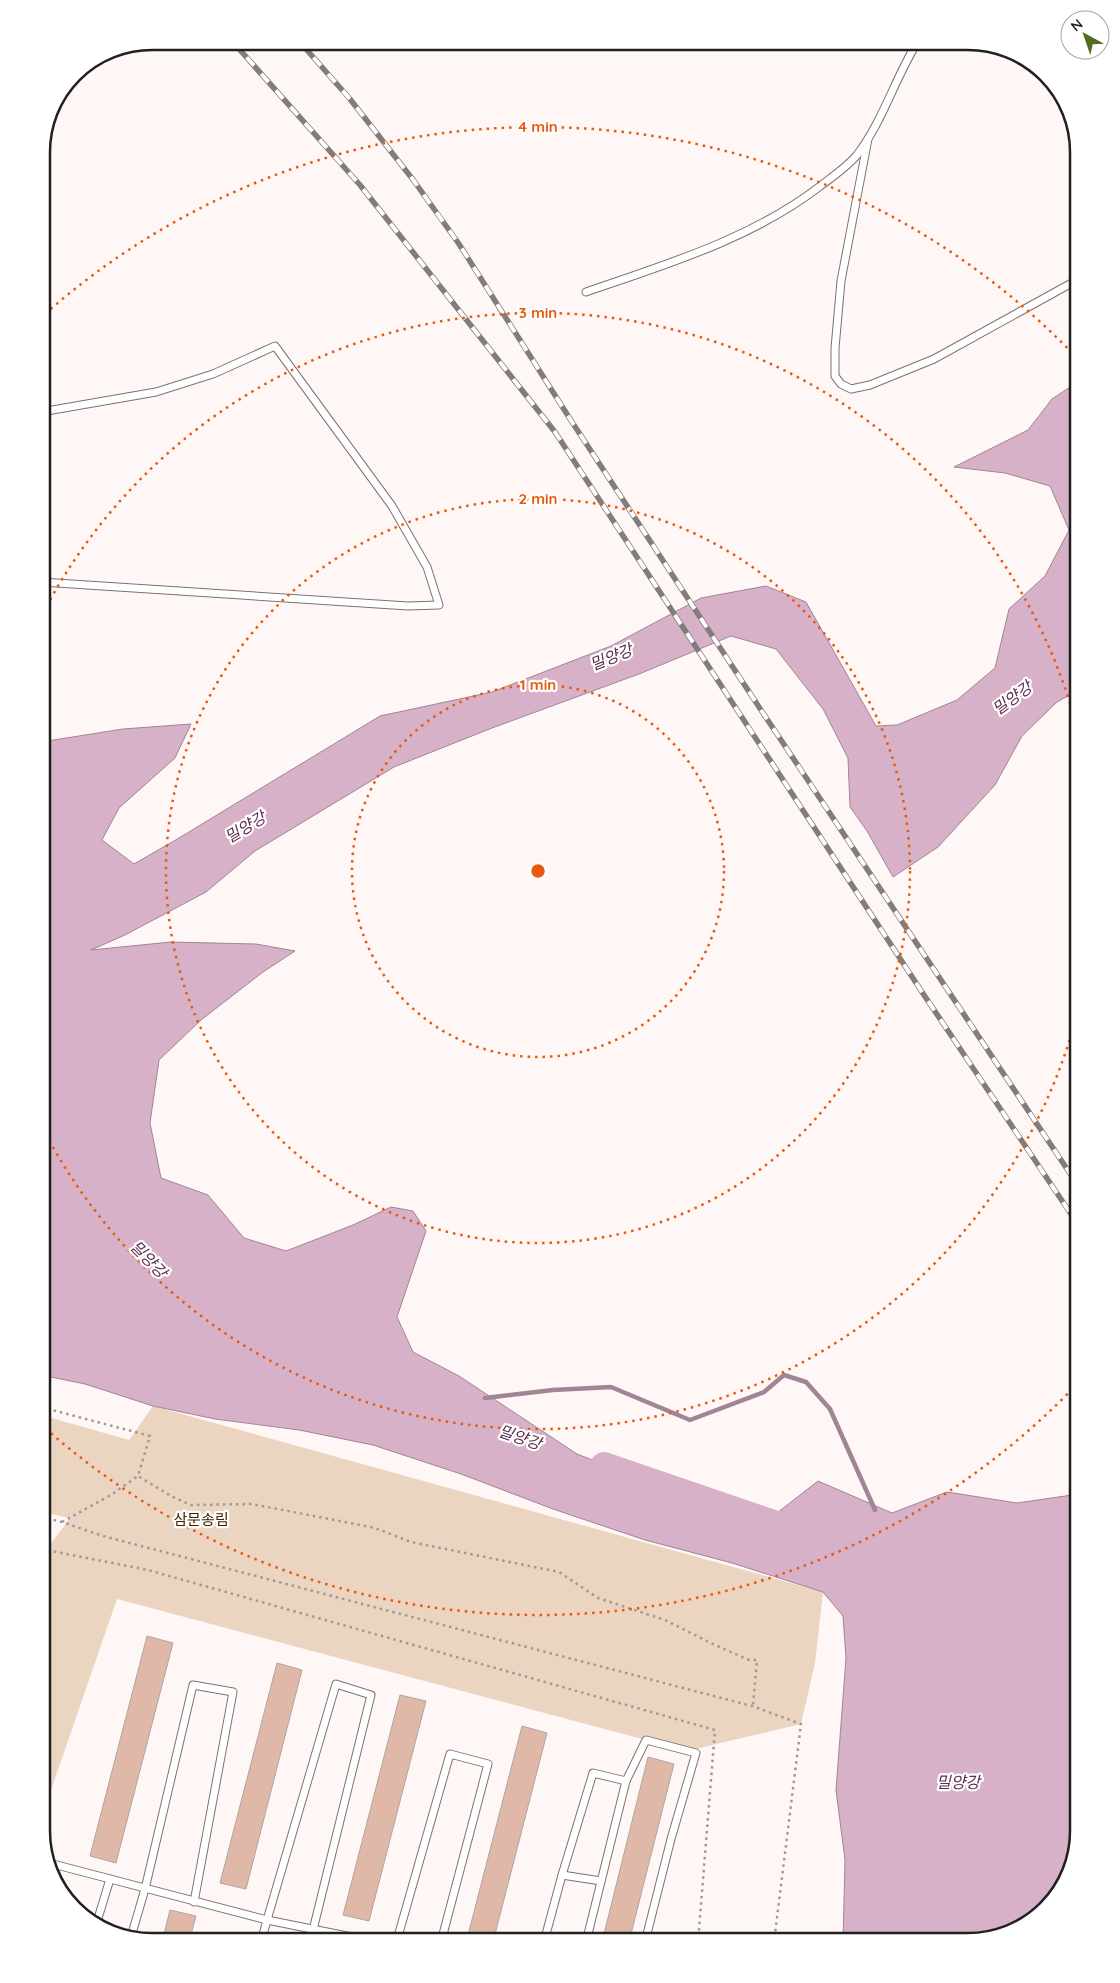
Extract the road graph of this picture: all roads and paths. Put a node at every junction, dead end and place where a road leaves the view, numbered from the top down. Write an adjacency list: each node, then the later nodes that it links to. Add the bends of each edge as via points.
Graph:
1 (914, 50): 2 (lane)
2 (868, 139): 3 (lane, via 841,281 835,357 835,376 841,384 851,389 870,385 934,359); 4 (lane, via 833,176 796,204 745,233)
3 (1070, 284)
4 (586, 292)
5 (50, 411): 6 (lane, via 156,392 213,374 275,346 392,506 427,567 439,605 408,606)
6 (50, 583)
7 (50, 1409): 8 (path, via 150,1436)
8 (138, 1476): 10 (path); 12 (path, via 191,1504 252,1504 375,1528 411,1542 558,1572 598,1598 665,1620 722,1648 757,1660)
9 (50, 1519): 10 (path)
10 (62, 1522): 12 (path, via 103,1536)
11 (50, 1551): 31 (path, via 148,1570 715,1730)
12 (752, 1706): 32 (path, via 801,1724)
13 (626, 1781): 15 (lane, via 593,1773); 17 (lane); 30 (lane, via 646,1740 696,1754)
14 (56, 1865): 16 (lane)
15 (562, 1876): 17 (lane); 28 (lane)
16 (110, 1879): 18 (lane); 20 (lane)
17 (601, 1881): 29 (lane)
18 (145, 1889): 19 (lane); 19 (lane, via 193,1685 233,1692); 23 (lane)
19 (194, 1902): 21 (lane)
20 (98, 1918)
21 (267, 1920): 22 (lane); 22 (lane, via 336,1684 371,1695); 24 (lane)
22 (313, 1930): 25 (lane)
23 (133, 1931)
24 (263, 1933)
25 (326, 1933)
26 (402, 1933): 27 (lane, via 450,1754 488,1764)
27 (443, 1933)
28 (543, 1933)
29 (588, 1933)
30 (647, 1933)
31 (699, 1933)
32 (775, 1933)

